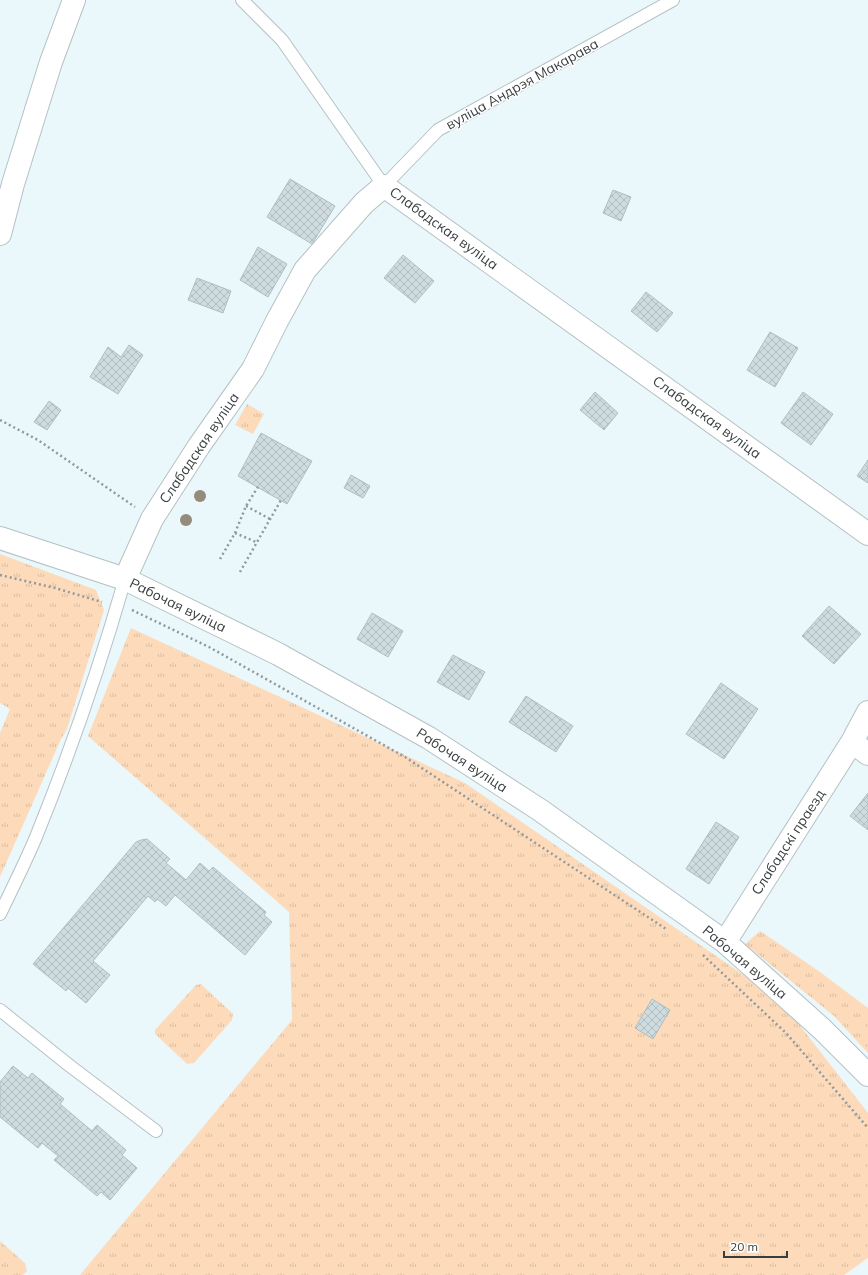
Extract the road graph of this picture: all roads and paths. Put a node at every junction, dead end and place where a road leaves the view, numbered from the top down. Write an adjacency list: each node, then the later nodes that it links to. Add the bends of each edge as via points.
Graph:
1 (74, 0): 5 (street, via 51,62)
2 (242, 0): 4 (lane, via 282,40)
3 (673, 0): 4 (lane, вуліца Андрэя Макарава, via 438,130)
4 (384, 186): 10 (street, Слабадская вуліца, via 364,203 305,270 253,369); 13 (street, Слабадская вуліца)
5 (0, 234)
6 (0, 420): 10 (path, via 38,440)
7 (258, 488): 9 (path)
8 (281, 500): 11 (path)
9 (246, 506): 11 (path); 12 (path)
10 (152, 519): 19 (street, Слабадская вуліца)
11 (270, 519): 15 (path)
12 (235, 533): 15 (path); 16 (path)
13 (868, 534)
14 (0, 538): 19 (street, Рабочая вуліца)
15 (256, 542): 17 (path)
16 (220, 559)
17 (240, 572)
18 (0, 575): 20 (path)
19 (125, 579): 20 (lane); 25 (street, Рабочая вуліца, via 278,654 429,738 540,810)
20 (117, 606): 23 (lane, via 79,726 35,838); 24 (path, via 134,611 209,647 405,757)
21 (868, 712): 22 (street, Слабадскі праезд)
22 (860, 748): 25 (street, Слабадскі праезд)
23 (0, 914)
24 (671, 932)
25 (725, 942): 28 (street, Рабочая вуліца, via 822,1029)
26 (703, 955): 29 (path, via 786,1033)
27 (0, 1010): 30 (lane)
28 (868, 1075)
29 (868, 1128)
30 (156, 1131)

